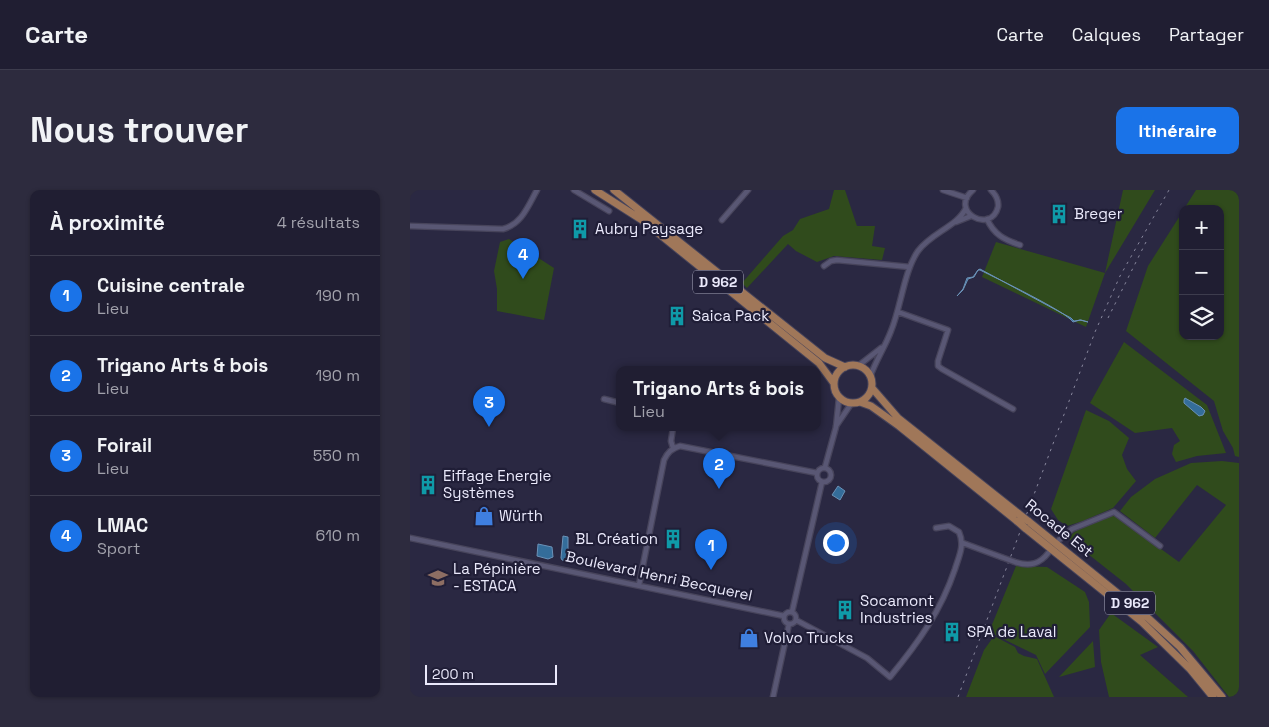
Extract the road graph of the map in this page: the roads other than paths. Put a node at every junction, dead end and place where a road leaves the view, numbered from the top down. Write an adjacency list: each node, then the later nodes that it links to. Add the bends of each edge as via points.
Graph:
1 (537, 190): 16 (street, via 521,218 511,227)
2 (574, 190): 11 (street)
3 (595, 190): 22 (main road, D 962, via 642,220)
4 (612, 190): 25 (main road, D 962, via 825,358)
5 (748, 190): 14 (street)
6 (943, 190): 9 (street)
7 (972, 190): 9 (street)
8 (991, 190): 13 (street, via 998,204 995,214)
9 (967, 198): 10 (street)
10 (966, 208): 12 (street); 15 (street)
11 (609, 211)
12 (972, 216): 13 (street); 15 (street)
13 (987, 219): 17 (street, via 991,228 1004,240)
14 (722, 220)
15 (952, 223): 19 (street, via 928,239)
16 (410, 226)
17 (1020, 245)
18 (824, 266): 19 (street, via 838,260)
19 (910, 267): 20 (street)
20 (898, 312): 21 (street); 34 (street, via 948,330 938,366)
21 (882, 347): 23 (street); 26 (street)
22 (821, 366)
23 (858, 366): 25 (main road); 26 (main road)
24 (821, 367): 27 (main road, D 962)
25 (845, 367): 27 (main road, via 839,370)
26 (870, 376): 28 (main road)
27 (833, 382): 29 (main road)
28 (872, 388): 32 (main road, via 866,399); 41 (main road, Rocade Est / D 962, via 898,418)
29 (839, 398): 33 (main road); 35 (street)
30 (604, 399): 31 (street)
31 (616, 402)
32 (860, 402): 33 (main road); 41 (main road, D 962, via 899,426)
33 (851, 404): 35 (street)
34 (1013, 409)
35 (836, 427): 38 (street)
36 (673, 431): 37 (street)
37 (673, 448): 39 (street, via 680,446); 49 (street, via 664,460)
38 (825, 467): 39 (street); 40 (street, via 832,476)
39 (817, 473): 40 (street)
40 (822, 482): 50 (street)
41 (1018, 518): 42 (main road, Rocade Est / D 962, bridge)
42 (1026, 524): 55 (main road, Rocade Est / D 962, via 1142,622 1190,669); 56 (main road, Rocade Est / D 962, via 1147,617 1180,647)
43 (936, 528): 46 (street, via 955,528)
44 (410, 538): 49 (street, Boulevard Henri Becquerel)
45 (1060, 540): 47 (street, via 1072,529 1114,512)
46 (963, 543): 48 (street, bridge, via 1025,565 1037,563); 52 (street, via 941,606 890,677 867,658)
47 (1160, 546)
48 (1049, 552)
49 (639, 585): 51 (street, Boulevard Henri Becquerel)
50 (792, 612): 51 (street); 52 (street)
51 (784, 616): 53 (street)
52 (796, 620): 53 (street)
53 (789, 624): 54 (street)
54 (773, 697)
55 (1213, 697)
56 (1222, 697)

